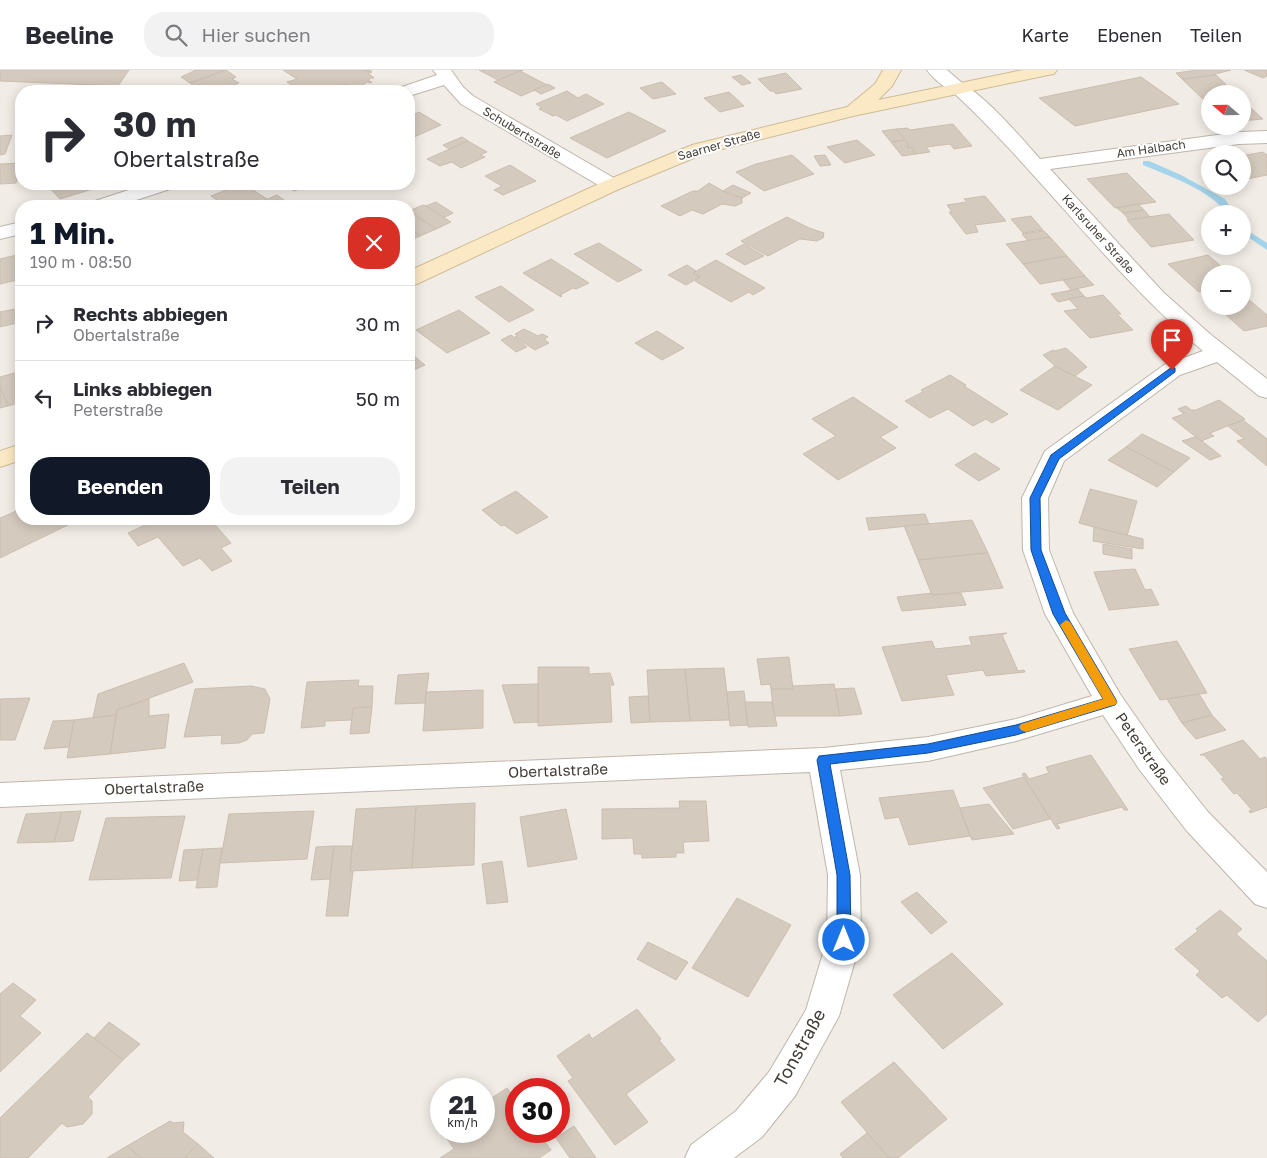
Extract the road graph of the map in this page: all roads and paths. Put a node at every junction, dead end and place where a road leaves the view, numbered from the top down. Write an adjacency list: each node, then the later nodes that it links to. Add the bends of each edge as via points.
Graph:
1 (892, 70): 7 (main road, via 878,91)
2 (936, 70): 6 (street, Karlsruher Straße)
3 (1047, 70): 6 (main road, Saarner Straße)
4 (444, 74): 5 (street); 10 (street, Schubertstraße, via 467,100)
5 (415, 88)
6 (960, 89): 7 (main road, Saarner Straße); 9 (street, Karlsruher Straße)
7 (852, 111): 10 (main road, Saarner Straße, via 699,149)
8 (1267, 137): 9 (street, Am Halbach, via 1182,144)
9 (1036, 165): 16 (street, Karlsruher Straße, via 1142,284)
10 (612, 185): 15 (main road, Saarner Straße)
11 (148, 190): 12 (street)
12 (117, 200)
13 (15, 229): 14 (street)
14 (0, 233)
15 (415, 276)
16 (1219, 353): 17 (street, Karlsruher Straße); 20 (street, Peterstraße, via 1172,370 1054,457 1035,498 1036,550 1059,614)
17 (1267, 391)
18 (15, 454): 19 (main road)
19 (0, 460)
20 (1110, 702): 21 (street, Obertalstraße, via 1016,730 928,748); 23 (street, Peterstraße, via 1150,761 1197,821)
21 (823, 760): 22 (street, Obertalstraße); 24 (street, Tonstraße, via 844,875 844,940 822,1016 782,1084 748,1124)
22 (0, 795)
23 (1267, 894)
24 (704, 1158)

